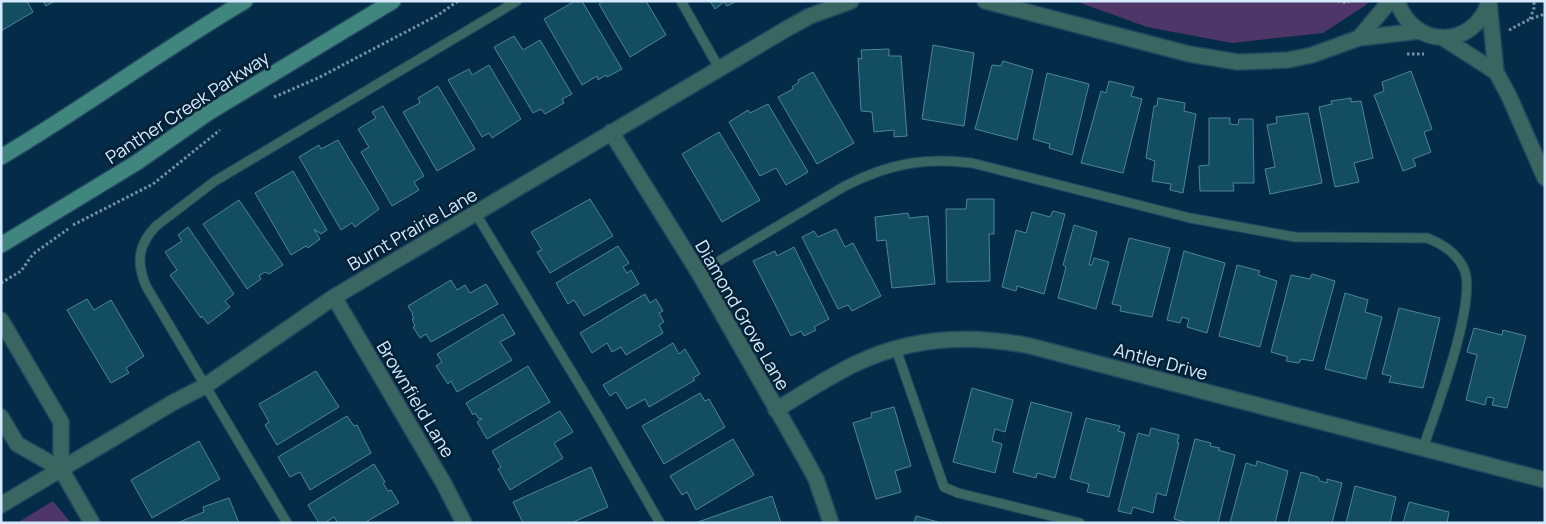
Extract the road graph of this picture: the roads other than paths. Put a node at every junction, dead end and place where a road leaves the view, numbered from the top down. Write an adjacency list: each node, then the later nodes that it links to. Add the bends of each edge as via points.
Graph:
1 (245, 1): 17 (main road)
2 (393, 1): 20 (main road, Panther Creek Parkway, via 208,113 136,163)
3 (517, 1): 25 (lane, via 215,181 149,233 140,256 140,272)
4 (681, 1): 14 (lane)
5 (851, 1): 14 (street, Burnt Prairie Lane, via 810,16)
6 (984, 1): 10 (street)
7 (1390, 1): 12 (street)
8 (1397, 1): 11 (street, via 1407,21)
9 (1489, 2): 13 (street, via 1473,27 1460,35); 15 (street)
10 (1022, 6): 12 (street, via 1189,54 1238,62 1312,55)
11 (1420, 31): 12 (street); 13 (street)
12 (1359, 38)
13 (1443, 38): 15 (street)
14 (720, 68): 16 (street, Burnt Prairie Lane)
15 (1496, 72): 18 (street)
16 (611, 132): 19 (street, Burnt Prairie Lane); 21 (street, Diamond Grove Lane)
17 (1, 157)
18 (1545, 178)
19 (476, 214): 22 (street, Burnt Prairie Lane); 35 (lane)
20 (1, 245)
21 (699, 273): 26 (street, Diamond Grove Lane); 28 (lane, via 861,178 891,166 936,161 972,163 1190,218 1295,237 1427,238 1439,242 1458,258 1465,269 1468,286 1457,343)
22 (334, 297): 25 (street, Burnt Prairie Lane); 34 (street, Brownfield Lane)
23 (1, 320): 29 (street, via 61,422)
24 (896, 349): 26 (street, Antler Drive, via 856,364); 28 (street, Antler Drive, via 949,339 1008,342); 37 (lane, via 944,487)
25 (205, 386): 29 (street, Burnt Prairie Lane); 33 (lane)
26 (776, 410): 36 (street, Diamond Grove Lane, via 816,479)
27 (1, 417): 29 (street, via 17,444)
28 (1423, 448): 30 (street, Antler Drive)
29 (61, 470): 31 (street, Burnt Prairie Lane); 32 (street)
30 (1545, 480)
31 (1, 505)
32 (92, 523)
33 (287, 523)
34 (464, 523)
35 (660, 523)
36 (831, 523)
37 (1080, 523)

